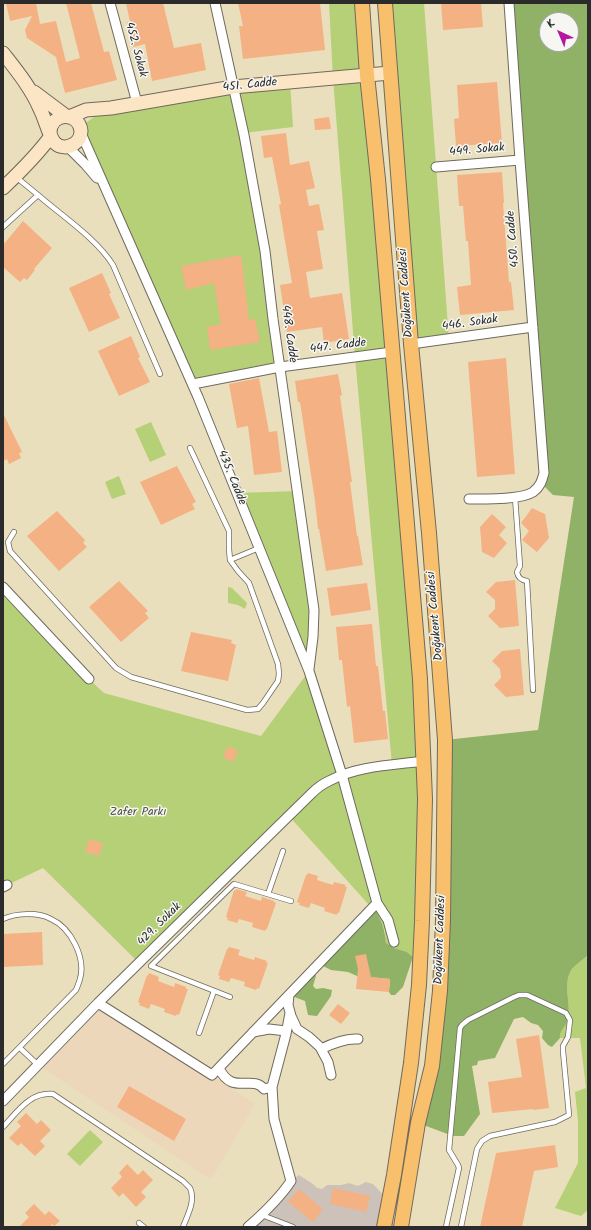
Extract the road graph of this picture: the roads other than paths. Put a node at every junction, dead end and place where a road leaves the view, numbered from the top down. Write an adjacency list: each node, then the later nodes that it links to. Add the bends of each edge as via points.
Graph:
1 (110, 3): 11 (street, 452. Sokak)
2 (215, 3): 9 (street, 448. Cadde)
3 (362, 3): 8 (main road, Doğukent Caddesi)
4 (385, 3): 7 (main road, Doğukent Caddesi)
5 (510, 3): 17 (street, 450. Cadde)
6 (3, 53): 10 (street)
7 (390, 73): 8 (street, 451. Cadde); 26 (main road, Doğukent Caddesi)
8 (367, 75): 9 (street, 451. Cadde); 27 (main road, Doğukent Caddesi)
9 (233, 87): 11 (street, 451. Cadde); 28 (street, 448. Cadde, via 265,252)
10 (30, 88): 13 (street); 15 (street)
11 (137, 103): 12 (street, 451. Cadde)
12 (111, 108): 13 (street, via 86,110); 14 (street, via 93,117)
13 (67, 116): 14 (street, via 76,120); 15 (street, via 55,120)
14 (81, 132): 16 (street, via 76,142); 22 (street)
15 (50, 135): 16 (street, via 54,142); 18 (street)
16 (66, 147): 18 (street); 22 (street)
17 (520, 160): 19 (street, 449. Sokak); 25 (street, 450. Cadde)
18 (25, 167): 20 (street)
19 (436, 167)
20 (15, 176): 21 (street); 23 (lane)
21 (3, 188)
22 (106, 188): 30 (street, 435. Cadde)
23 (38, 196): 24 (lane); 29 (lane, via 107,255)
24 (3, 227)
25 (533, 327): 26 (street, 446. Sokak); 32 (street, 450. Cadde, via 544,474 541,483 533,492)
26 (411, 344): 76 (main road, Doğukent Caddesi, via 441,680 445,740 445,808 440,991 433,1059 418,1123)
27 (392, 352): 28 (street, 447. Cadde); 41 (main road, Doğukent Caddesi, via 420,679)
28 (280, 367): 30 (street, 447. Cadde); 38 (street, 448. Cadde, via 314,610)
29 (160, 374)
30 (193, 384): 35 (street, 435. Cadde)
31 (190, 448): 36 (lane, via 229,532)
32 (515, 497): 33 (street); 40 (lane, via 520,566 517,572 518,577 527,581)
33 (469, 499)
34 (14, 532): 36 (lane, via 8,542 10,551 116,668 131,678 247,710 258,708 278,682 278,664 249,583)
35 (259, 548): 36 (lane); 38 (street, 435. Cadde)
36 (230, 560)
37 (3, 587): 39 (street)
38 (309, 671): 42 (street, 435. Cadde)
39 (89, 679)
40 (533, 690)
41 (424, 761): 42 (street, 429. Sokak, via 365,769); 75 (main road, Doğukent Caddesi, via 422,921 418,985 411,1063)
42 (342, 775): 46 (street, 435. Cadde); 47 (street, 429. Sokak, via 322,785 305,798)
43 (283, 850): 44 (lane)
44 (268, 894): 45 (lane); 49 (lane, via 234,884)
45 (291, 901)
46 (377, 903): 50 (street, 435. Cadde, via 388,920); 52 (street)
47 (186, 915): 49 (lane); 54 (street, 429. Sokak)
48 (3, 919): 60 (lane, via 40,915 52,919 63,927 79,950 81,964 81,978 76,990)
49 (194, 923): 51 (lane, via 151,966)
50 (394, 942)
51 (214, 991): 53 (lane); 58 (lane)
52 (289, 995): 55 (street); 56 (street)
53 (230, 997)
54 (98, 1003): 63 (street, 429. Sokak); 64 (street, via 212,1075)
55 (290, 1012): 57 (street); 61 (street, via 297,1029)
56 (253, 1032): 57 (street, via 269,1029); 64 (street)
57 (286, 1032): 66 (street)
58 (199, 1033)
59 (358, 1039): 61 (street, via 349,1038)
60 (20, 1048): 62 (lane); 63 (lane)
61 (321, 1049): 65 (street)
62 (3, 1064)
63 (38, 1065): 67 (street, 429. Sokak)
64 (219, 1068): 66 (street, via 227,1080 236,1084 258,1084 264,1089)
65 (331, 1075)
66 (272, 1087): 69 (street, via 274,1119 291,1181)
67 (3, 1101)
68 (3, 1126): 72 (lane, via 25,1103 45,1093 53,1094 183,1181 192,1195 191,1206)
69 (262, 1215): 73 (street); 74 (lane)
70 (139, 1224): 71 (lane)
71 (144, 1227)
72 (183, 1227)
73 (248, 1227)
74 (292, 1227)
75 (384, 1227)
76 (400, 1227)
77 (446, 1227): 78 (lane, via 458,1168 449,1150 460,1028 468,1020 514,997 527,995 566,1013 570,1020 568,1037 563,1046 569,1115 555,1122 490,1136 482,1141 477,1149)
78 (461, 1227)

